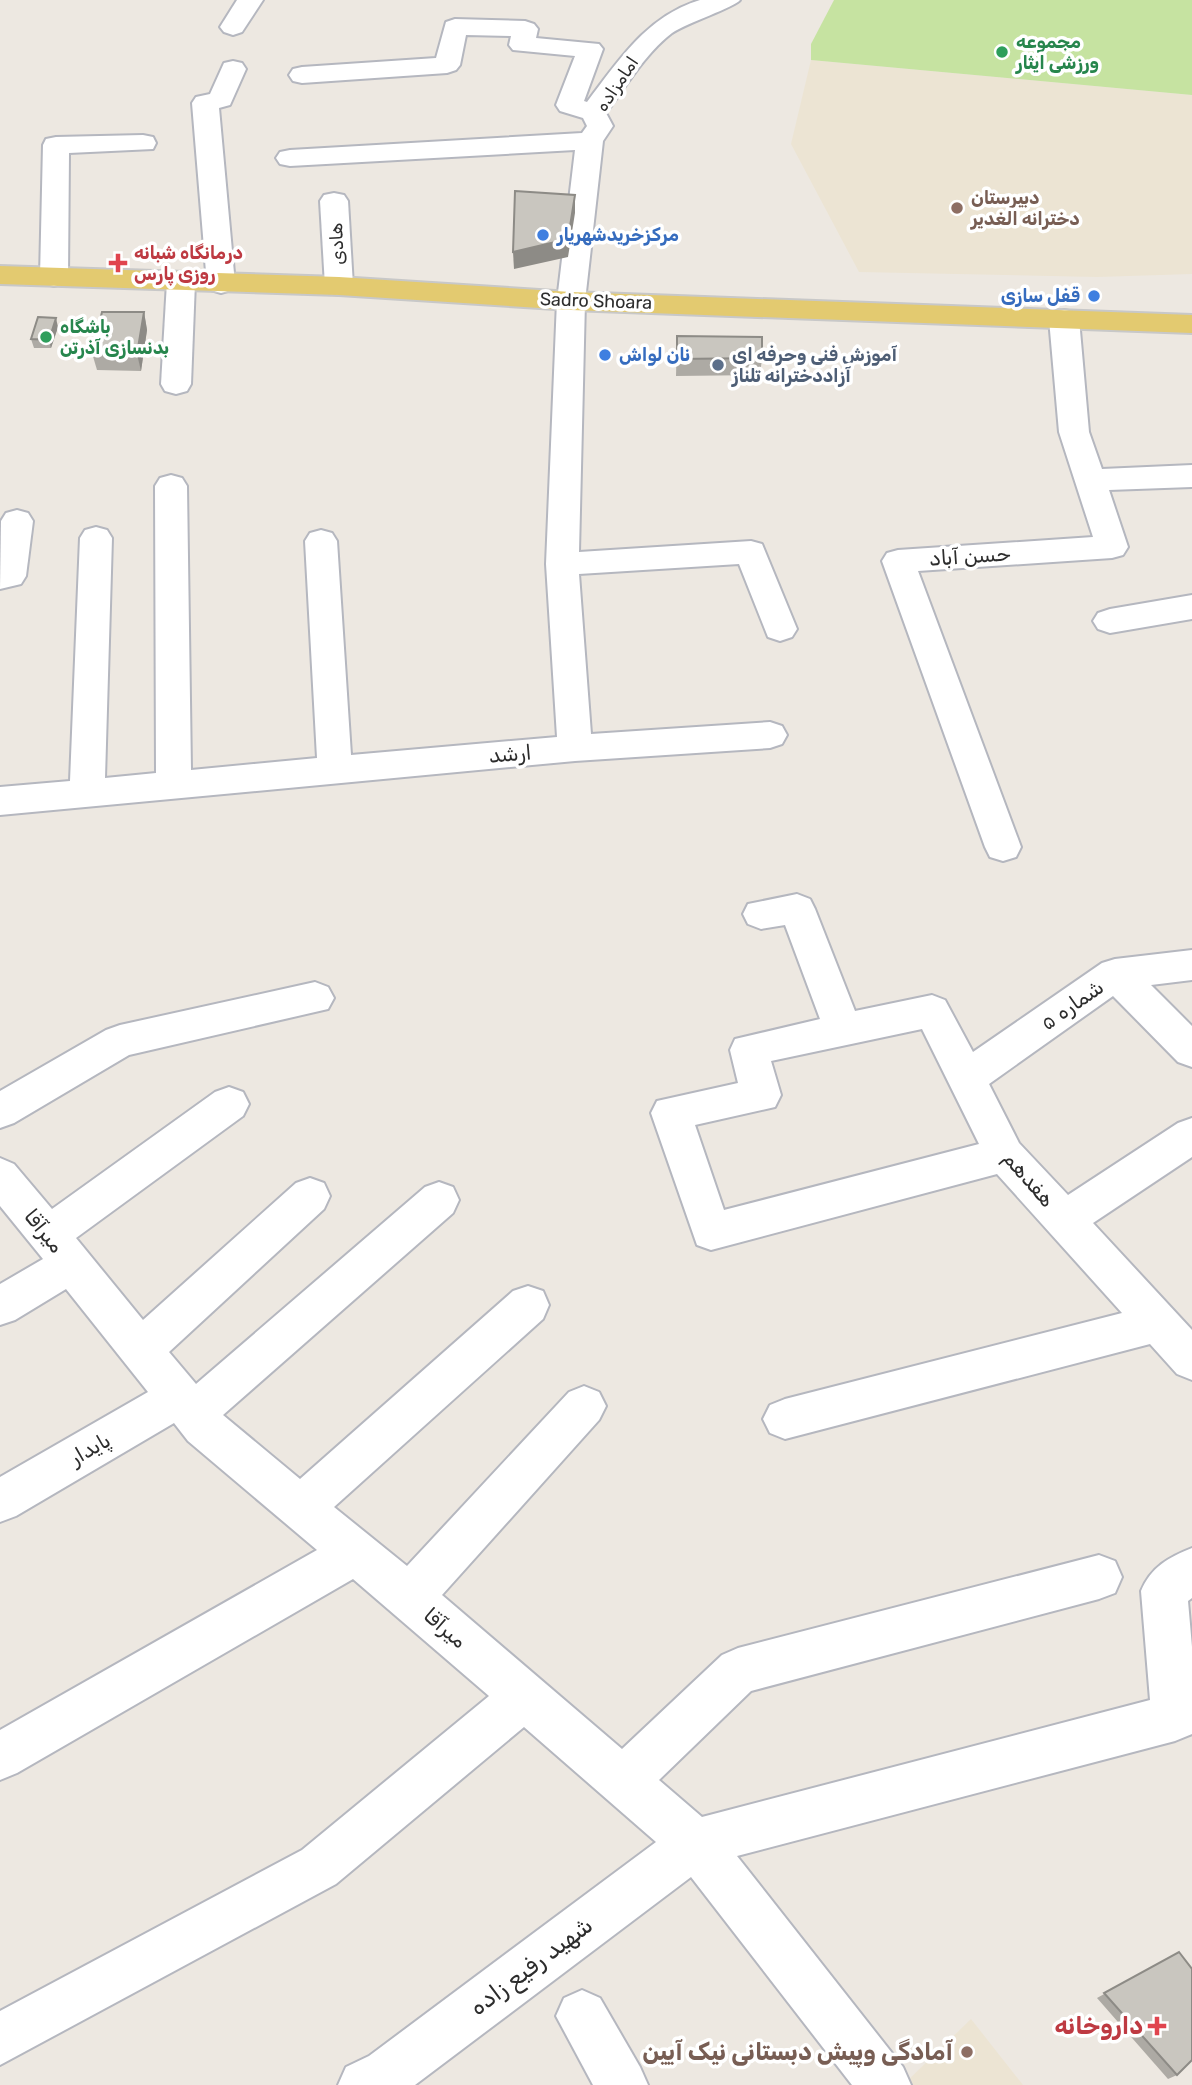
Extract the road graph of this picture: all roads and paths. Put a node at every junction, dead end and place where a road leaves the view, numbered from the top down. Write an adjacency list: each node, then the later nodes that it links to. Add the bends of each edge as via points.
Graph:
1 (250, 0): 3 (street)
2 (726, 0): 6 (street, امامزاده, via 667,23 648,40)
3 (233, 27)
4 (233, 69): 14 (street, via 221,99 205,103)
5 (302, 75): 6 (street, via 447,65 455,27 524,29 522,45 590,49 569,105)
6 (593, 113): 7 (street, امامزاده, via 600,126)
7 (590, 141): 9 (street); 16 (street, امامزاده)
8 (143, 143): 12 (street, via 56,145)
9 (290, 158)
10 (334, 201): 15 (street, هادی)
11 (0, 275): 12 (main road, Sadro Shoara)
12 (54, 278): 13 (main road, Sadro Shoara)
13 (181, 282): 14 (main road, Sadro Shoara); 19 (street)
14 (221, 284): 15 (main road, Sadro Shoara)
15 (339, 286): 16 (main road, Sadro Shoara)
16 (571, 301): 17 (main road, Sadro Shoara); 26 (street)
17 (1064, 319): 18 (main road, Sadro Shoara); 21 (street, حسن آباد, via 1074,432)
18 (1192, 324)
19 (176, 384)
20 (1192, 476): 21 (street)
21 (1089, 480): 37 (street, حسن آباد, via 1112,547 898,561)
22 (170, 486): 34 (street)
23 (17, 521): 27 (street)
24 (96, 538): 35 (street)
25 (321, 541): 33 (street)
26 (562, 564): 30 (street, via 751,552); 32 (street)
27 (5, 576)
28 (1192, 607): 29 (street)
29 (1111, 621)
30 (780, 629)
31 (771, 735): 32 (street, ارشد)
32 (575, 748): 33 (street, ارشد)
33 (335, 770): 34 (street, ارشد)
34 (174, 785): 35 (street, ارشد)
35 (87, 793): 36 (street, ارشد)
36 (0, 801)
37 (1003, 847)
38 (761, 914): 42 (street, via 797,909)
39 (1192, 965): 40 (street, شماره ۵)
40 (1115, 974): 43 (street); 44 (street, شماره ۵)
41 (315, 998): 46 (street, via 120,1041)
42 (844, 1031): 44 (street, هفدهم, via 932,1011); 48 (street, via 749,1050 761,1095 671,1113 711,1232)
43 (1192, 1051)
44 (965, 1079): 48 (street, هفدهم)
45 (229, 1104): 53 (street)
46 (0, 1111)
47 (1192, 1135): 52 (street)
48 (1005, 1155): 52 (street, هفدهم)
49 (0, 1176): 53 (street, میرآقا)
50 (310, 1196): 57 (street)
51 (439, 1200): 59 (street, پایدار)
52 (1064, 1220): 56 (street, هفدهم)
53 (60, 1250): 55 (street); 57 (street, میرآقا)
54 (528, 1305): 63 (street)
55 (0, 1306)
56 (1158, 1322): 58 (street, هفدهم); 61 (street)
57 (141, 1350): 59 (street, میرآقا)
58 (1192, 1360)
59 (186, 1405): 62 (street, پایدار); 63 (street, میرآقا, via 203,1426)
60 (584, 1406): 67 (street)
61 (785, 1419)
62 (0, 1501)
63 (301, 1507): 64 (street, میرآقا)
64 (355, 1553): 67 (street, میرآقا); 69 (street)
65 (1192, 1570): 71 (street, via 1164,1591 1175,1717)
66 (1099, 1577): 70 (street, via 738,1671)
67 (409, 1598): 68 (street, میرآقا)
68 (524, 1697): 70 (street, میرآقا); 73 (street, via 319,1867)
69 (0, 1756)
70 (623, 1781): 71 (street, میرآقا)
71 (695, 1843): 74 (street, شهید رفیع زاده, via 387,2074); 76 (street, میرآقا)
72 (582, 2016): 75 (street)
73 (0, 2039)
74 (363, 2085)
75 (622, 2085)
76 (885, 2085)

